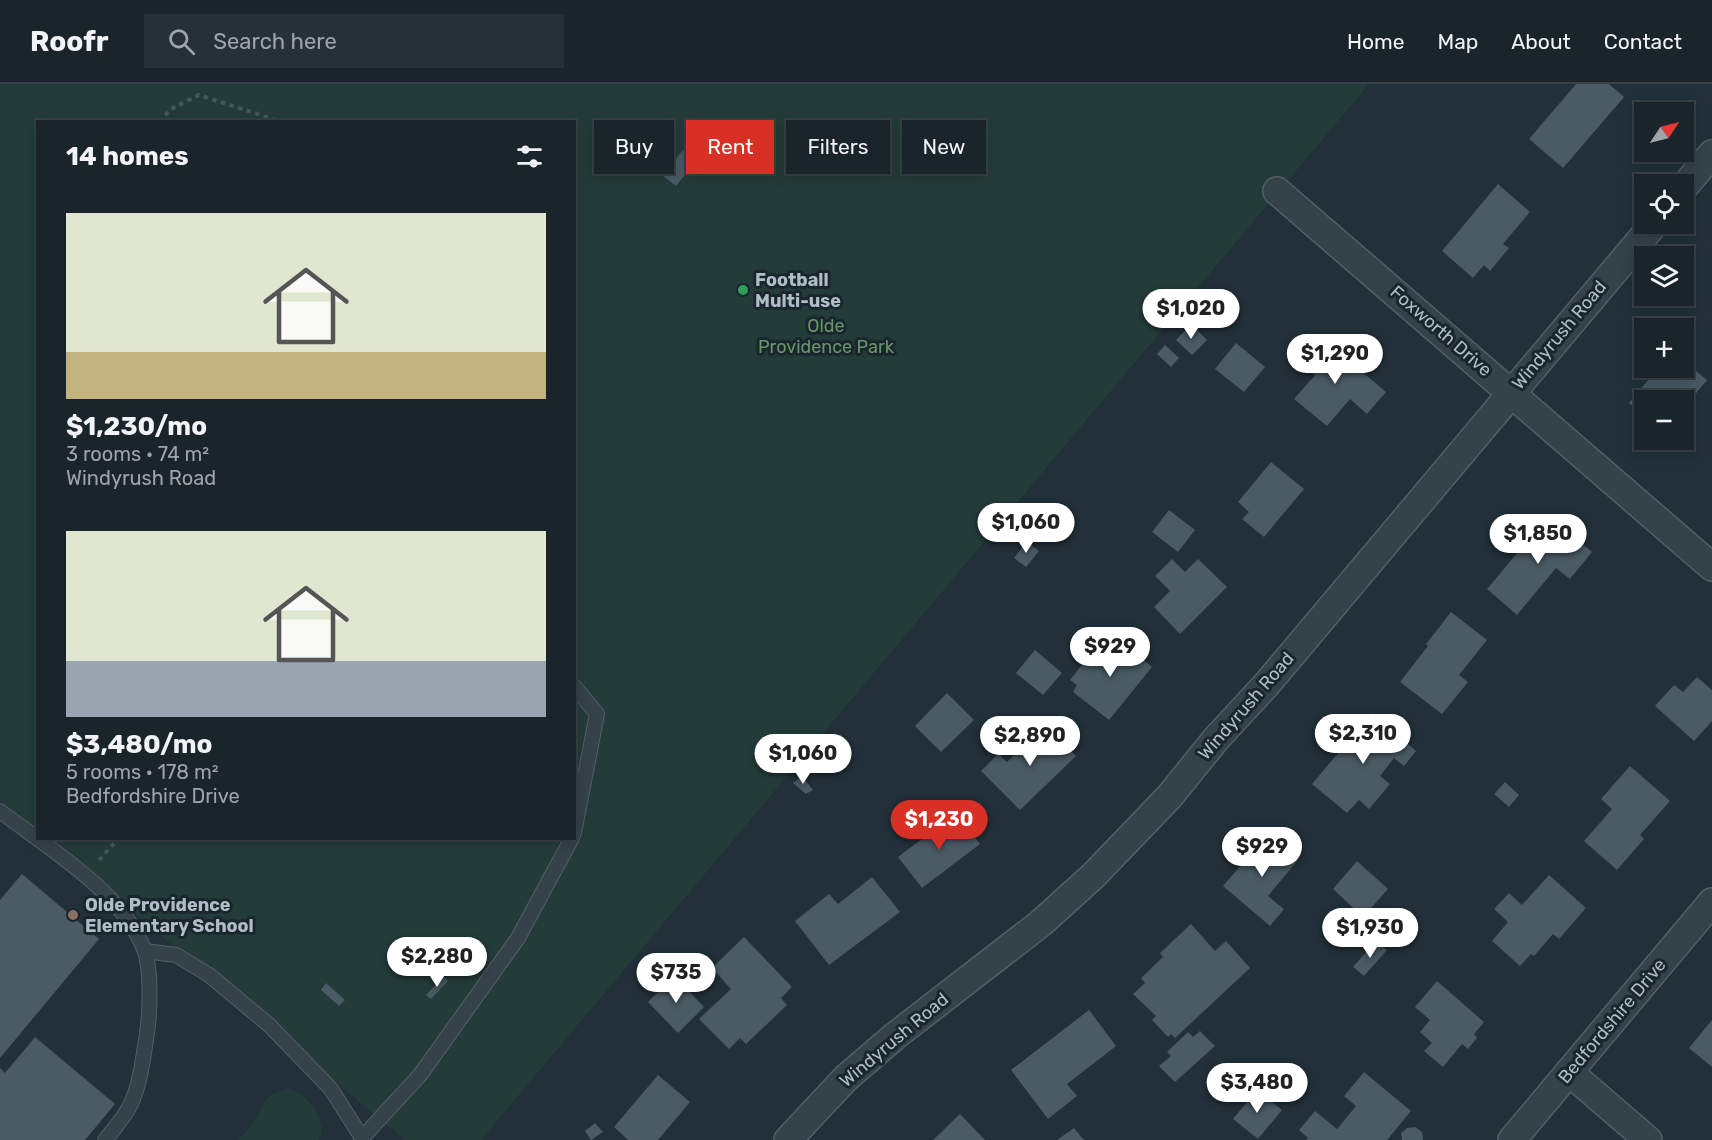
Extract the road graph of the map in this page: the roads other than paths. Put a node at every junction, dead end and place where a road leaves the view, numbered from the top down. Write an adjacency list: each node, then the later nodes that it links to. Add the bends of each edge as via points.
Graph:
1 (1712, 154): 2 (street)
2 (1694, 176)
3 (1277, 191): 5 (street, Foxworth Drive)
4 (1646, 234): 5 (street, Windyrush Road)
5 (1512, 392): 6 (street, Foxworth Drive); 18 (street, Windyrush Road, via 1266,684 1093,876 846,1078)
6 (1712, 567)
7 (576, 688): 9 (lane, via 597,714)
8 (0, 811): 10 (lane)
9 (576, 823)
10 (36, 839)
11 (38, 840): 14 (lane, via 101,889 129,918)
12 (571, 840): 16 (lane, via 504,958 420,1075)
13 (1712, 902): 15 (street, Bedfordshire Drive)
14 (145, 951): 16 (lane, via 176,955 209,975 269,1025 331,1089); 17 (lane, via 149,1019 138,1088 128,1111)
15 (1569, 1072): 19 (street, Bedfordshire Drive); 20 (street)
16 (361, 1139)
17 (105, 1140)
18 (788, 1140)
19 (1512, 1140)
20 (1648, 1140)

